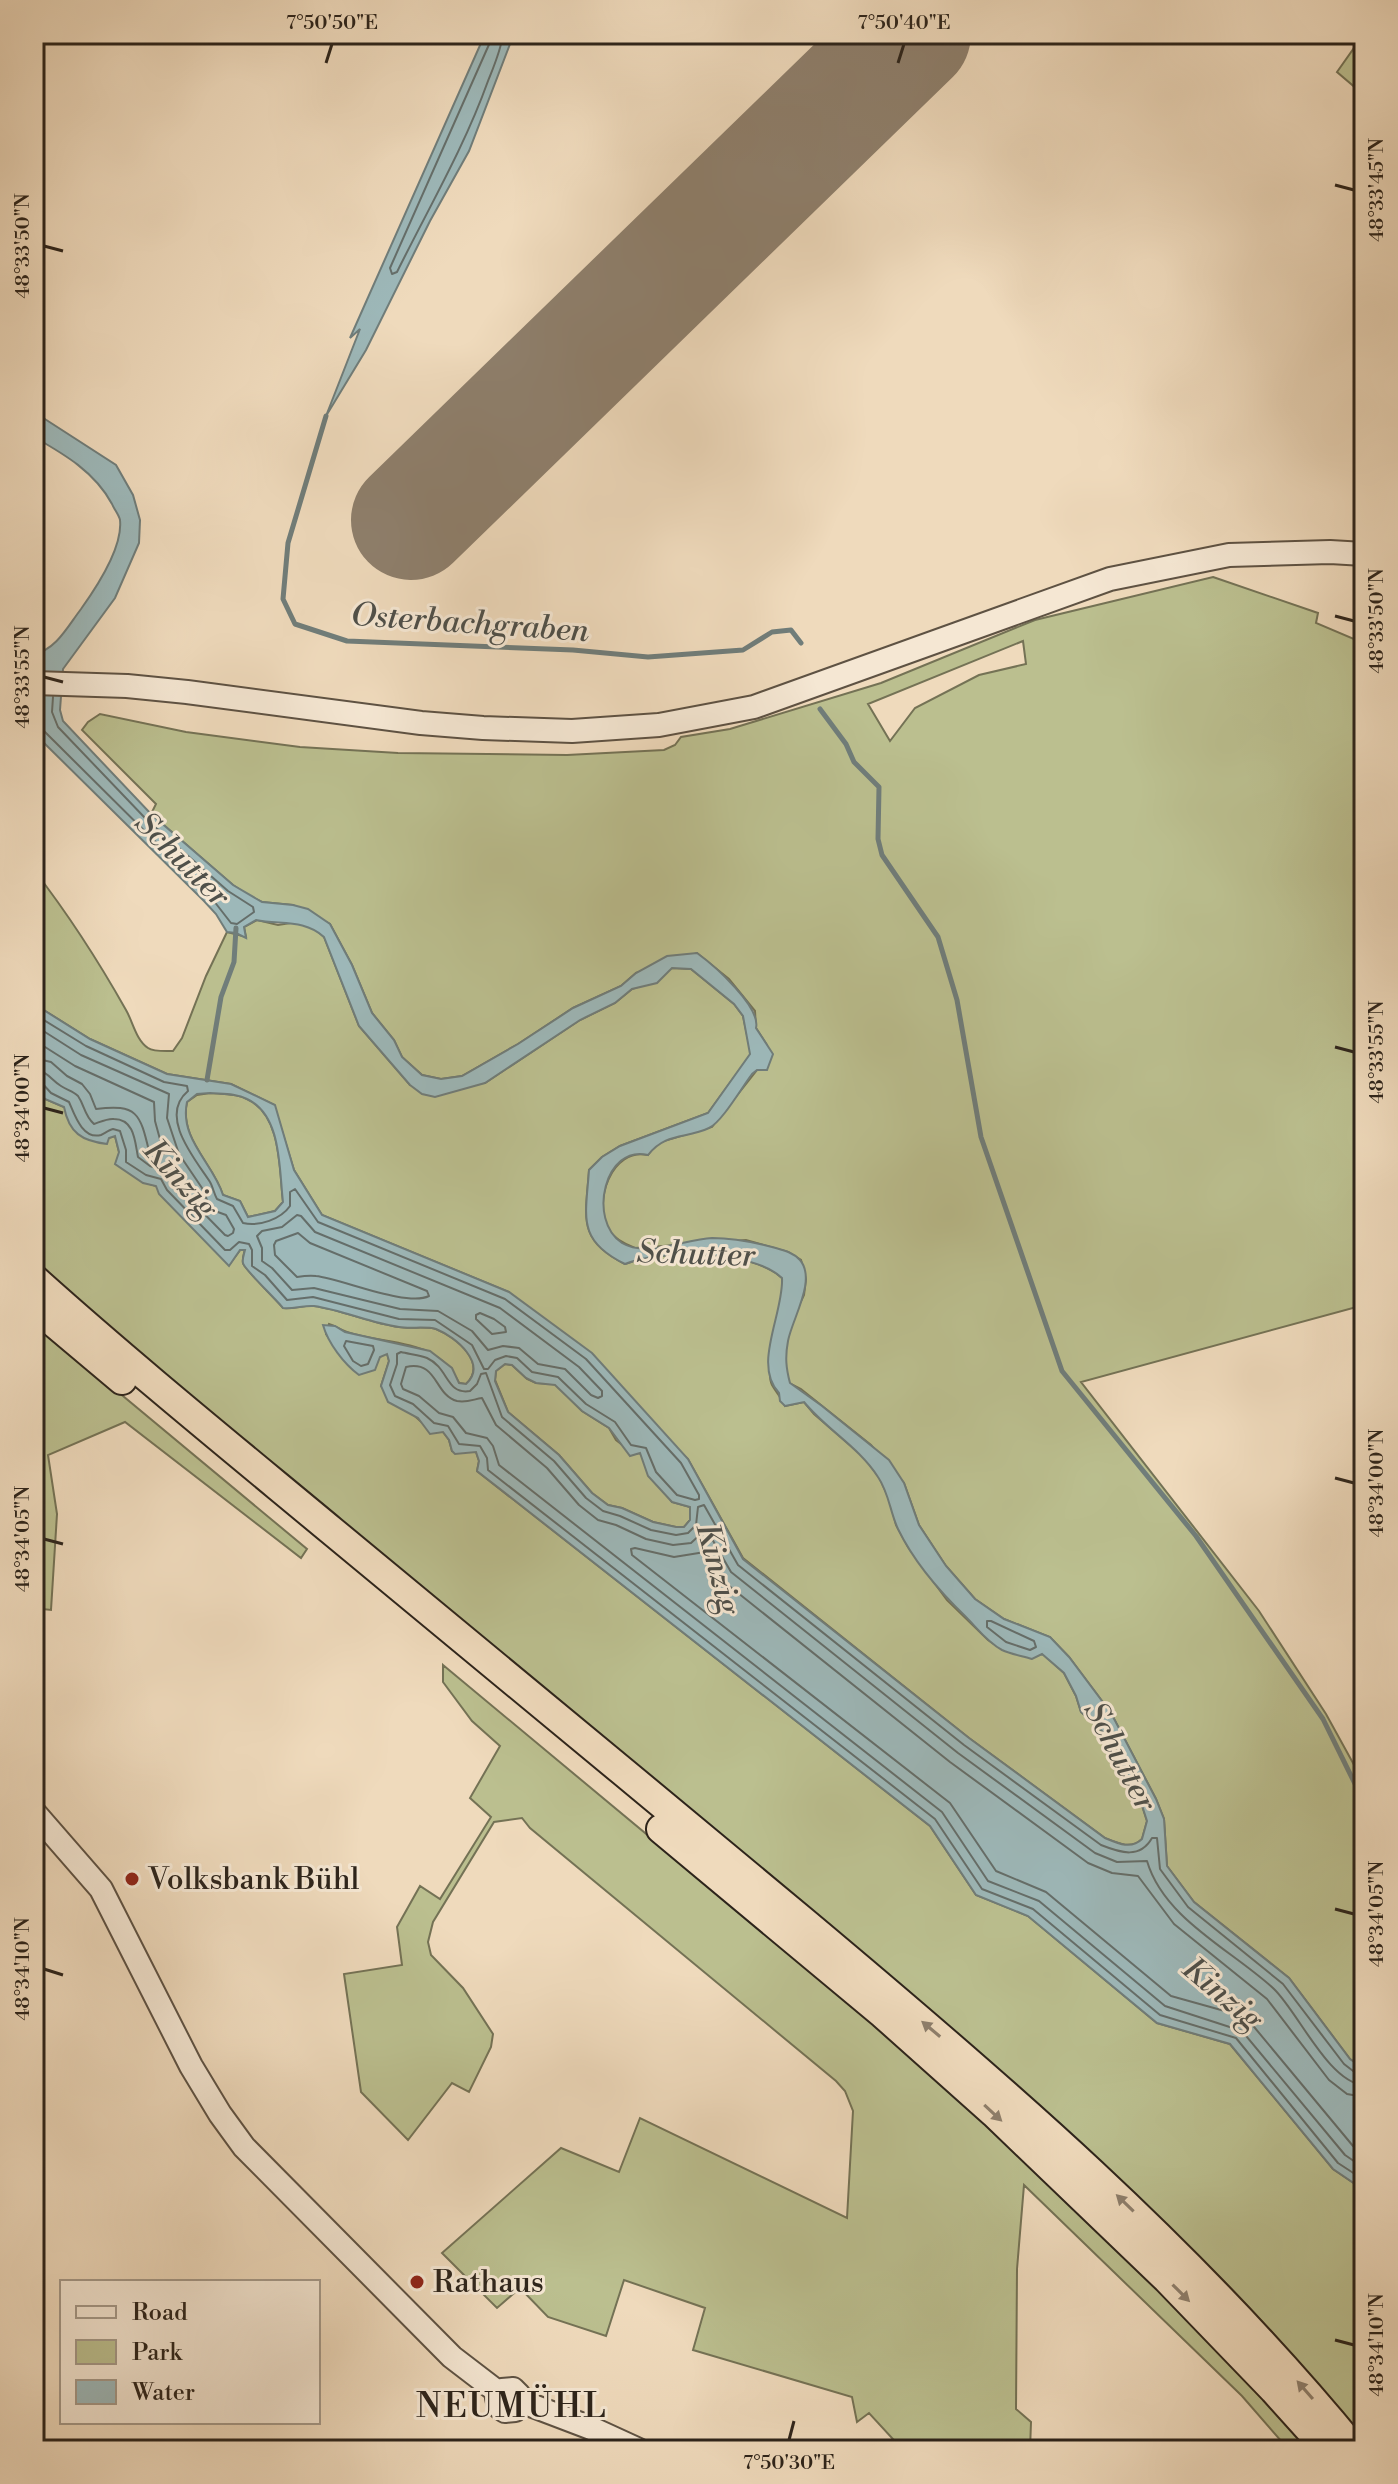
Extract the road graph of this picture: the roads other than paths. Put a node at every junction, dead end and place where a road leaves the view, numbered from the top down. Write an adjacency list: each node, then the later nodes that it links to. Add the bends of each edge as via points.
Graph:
1 (1364, 554): 2 (street, via 1229,555 1110,579 754,707 659,725 572,731 483,728 127,686)
2 (34, 683)
3 (34, 1279): 8 (highway, one-way to 3, via 1181,2257 1003,2091)
4 (34, 1306): 7 (highway, one-way to 7, via 883,2014 1167,2279)
5 (34, 1812): 6 (street, via 101,1889 191,2066 244,2147 452,2357 499,2393 513,2389 520,2401)
6 (639, 2450)
7 (1328, 2450)
8 (1355, 2450)

